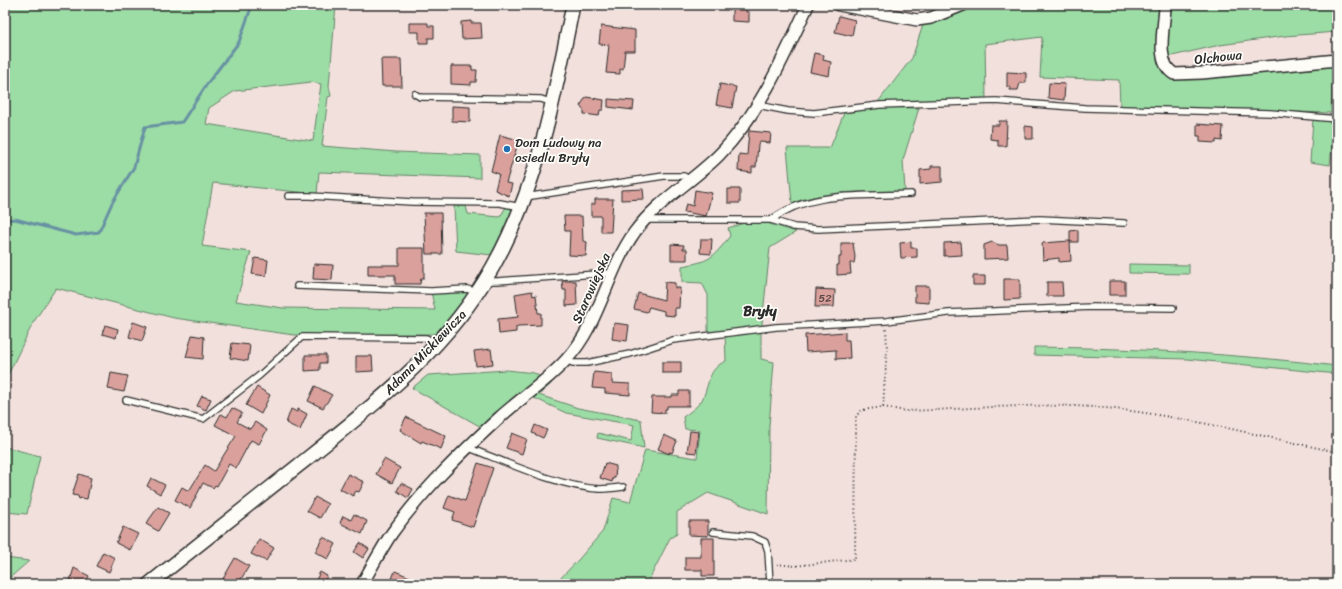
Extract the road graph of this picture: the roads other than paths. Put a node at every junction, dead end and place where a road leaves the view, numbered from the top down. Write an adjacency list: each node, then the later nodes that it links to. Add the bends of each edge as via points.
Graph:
1 (456, 5): 2 (lane)
2 (486, 5)
3 (573, 5): 10 (street, Adama Mickiewicza)
4 (808, 5): 11 (street, Starowiejska)
5 (839, 5): 6 (street, via 917,20 931,18)
6 (963, 5)
7 (1165, 5): 8 (street, Olchowa, via 1162,56 1165,65 1174,74)
8 (1337, 60)
9 (415, 94): 10 (lane, via 420,97 541,99)
10 (553, 103): 16 (street, Adama Mickiewicza, via 534,173)
11 (757, 105): 12 (lane, via 814,113 879,105 996,101 1085,108 1270,113); 13 (street, Starowiejska, via 733,140)
12 (1337, 119)
13 (690, 180): 16 (lane, via 684,176 664,176); 17 (street, Starowiejska, via 665,200)
14 (911, 194): 18 (lane, via 812,200 792,206)
15 (288, 196): 16 (lane, via 412,202)
16 (523, 202): 21 (street, Adama Mickiewicza)
17 (646, 220): 18 (lane); 20 (street, Starowiejska, via 624,248)
18 (771, 220): 19 (lane, via 794,227 818,229 1040,219)
19 (1124, 223)
20 (612, 273): 21 (lane); 26 (street, Starowiejska, via 592,322)
21 (485, 281): 23 (street, Adama Mickiewicza)
22 (297, 286): 23 (lane, via 417,291 467,289)
23 (478, 292): 25 (street, Adama Mickiewicza, via 462,316)
24 (1173, 308): 26 (lane, via 1092,307 948,313 886,321 776,327 673,340 630,354 587,362 573,363)
25 (437, 343): 27 (lane, via 426,338 302,337 260,375 204,419); 31 (street, Adama Mickiewicza, via 367,411)
26 (566, 360): 28 (street, Starowiejska, via 499,418)
27 (126, 400)
28 (469, 448): 29 (lane, via 571,484 598,489); 32 (street, Starowiejska, via 432,484 403,519)
29 (623, 487)
30 (713, 532): 33 (lane, via 761,539 767,545)
31 (149, 584)
32 (362, 584)
33 (770, 584)

